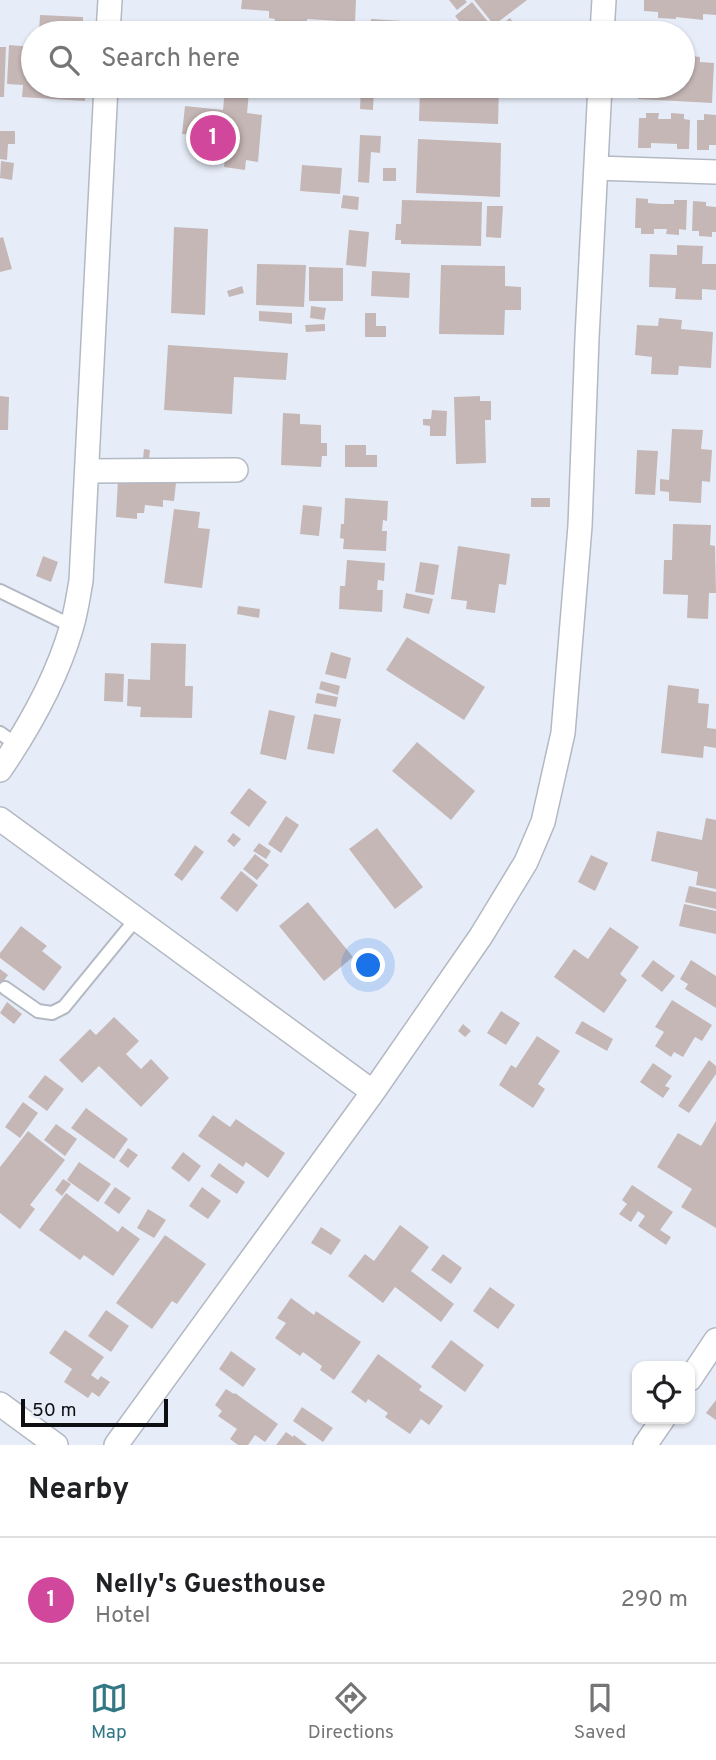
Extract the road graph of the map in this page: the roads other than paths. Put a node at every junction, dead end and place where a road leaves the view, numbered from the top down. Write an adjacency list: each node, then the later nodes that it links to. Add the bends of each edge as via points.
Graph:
1 (110, 0): 3 (street)
2 (604, 0): 4 (street)
3 (109, 21)
4 (603, 21)
5 (105, 98): 10 (street)
6 (599, 98): 7 (street)
7 (596, 168): 8 (street); 18 (street, via 580,526 563,733 544,822 526,862 481,936)
8 (716, 172)
9 (236, 470): 10 (street)
10 (88, 471): 12 (street, via 81,581)
11 (0, 591): 12 (lane)
12 (72, 626): 13 (street, via 52,683)
13 (9, 739): 14 (street)
14 (0, 770)
15 (0, 819): 16 (street)
16 (135, 919): 17 (lane, via 64,1007 52,1013 38,1011); 18 (street)
17 (5, 988)
18 (373, 1091): 24 (street)
19 (716, 1340): 20 (street)
20 (695, 1372)
21 (0, 1404): 23 (street)
22 (660, 1424): 25 (street)
23 (56, 1445)
24 (116, 1445)
25 (645, 1445)

